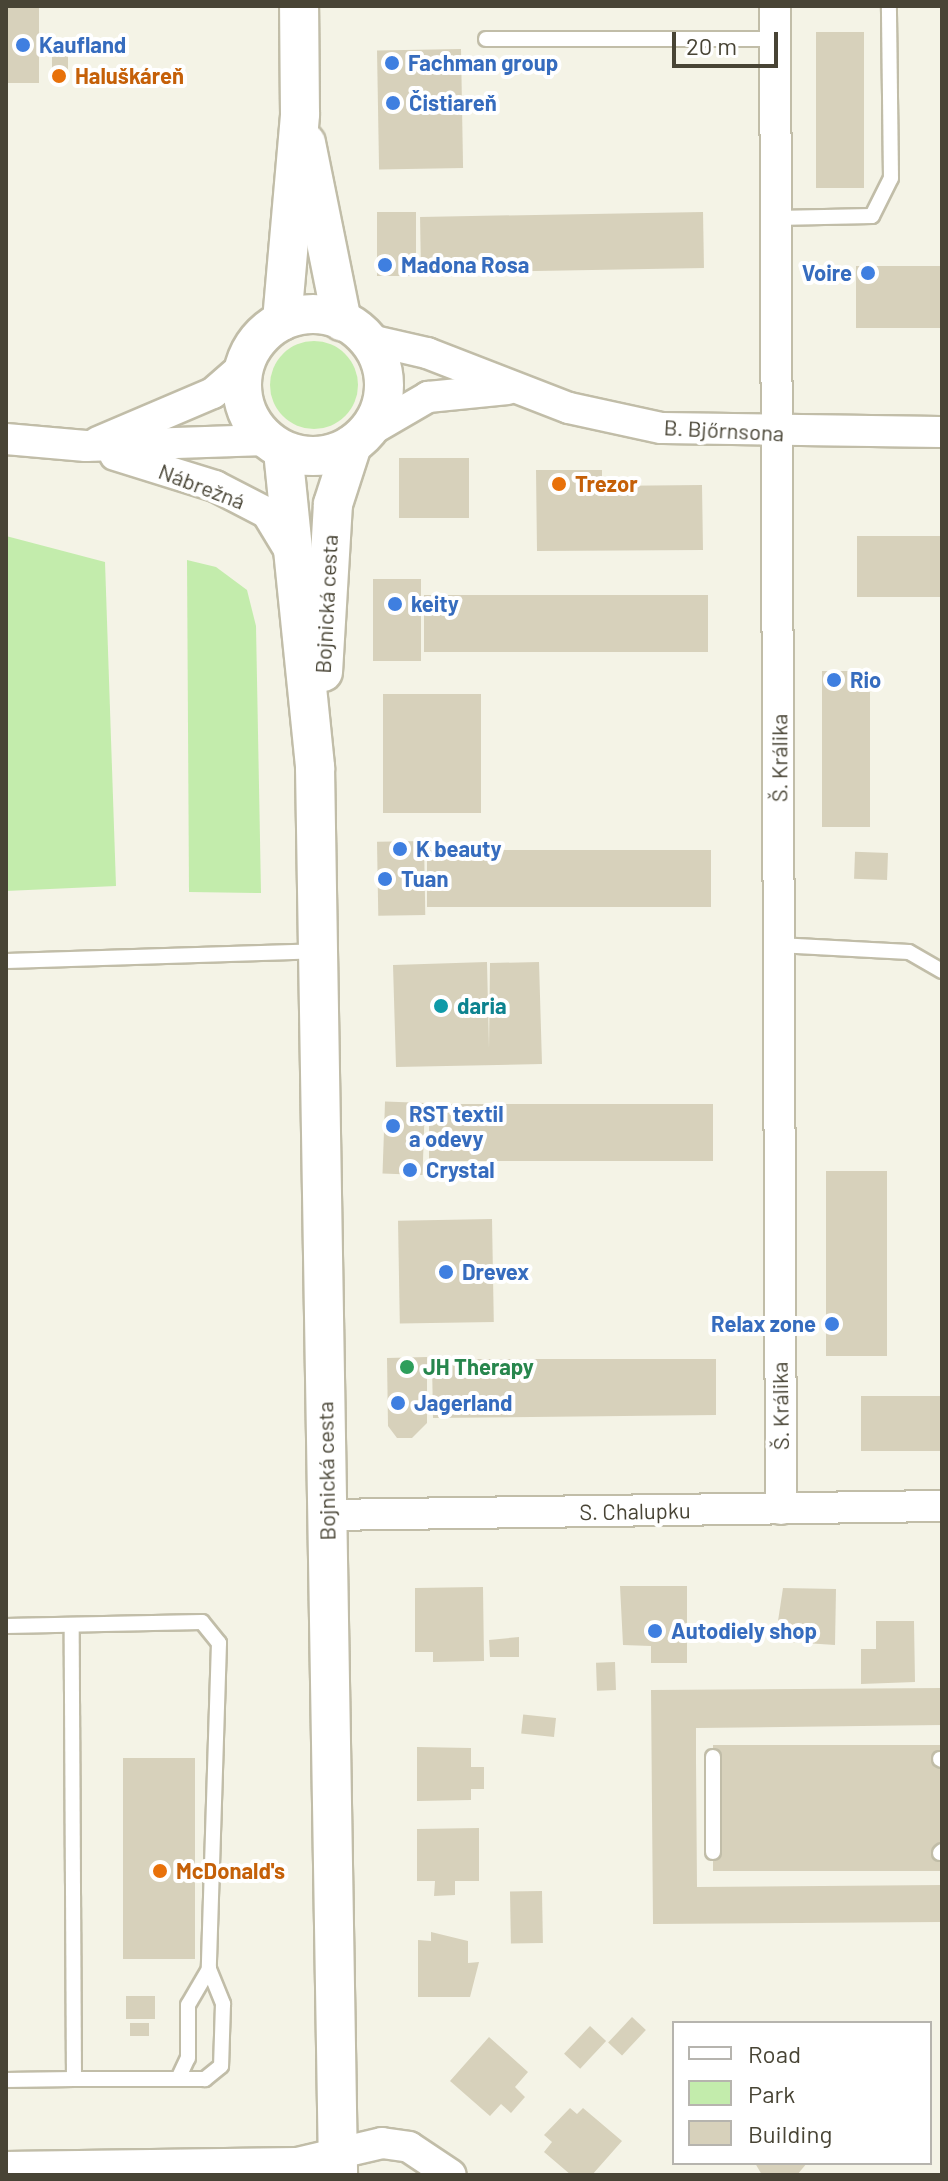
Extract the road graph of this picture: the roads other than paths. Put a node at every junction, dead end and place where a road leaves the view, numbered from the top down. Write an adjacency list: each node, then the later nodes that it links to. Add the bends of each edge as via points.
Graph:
1 (299, 6): 6 (street, Bojnická cesta)
2 (775, 6): 5 (street, Š. Králika)
3 (889, 6): 7 (lane, via 891,178 872,216)
4 (486, 39): 5 (lane)
5 (775, 39): 7 (street, Š. Králika)
6 (300, 114): 8 (street, Bojnická cesta); 9 (street, Bojnická cesta)
7 (776, 218): 13 (street, Š. Králika)
8 (282, 321): 9 (street, via 317,314); 10 (street, via 258,339)
9 (354, 330): 11 (street, B. Bjőrnsona, via 427,353); 15 (street, Bojnická cesta, via 384,391)
10 (244, 366): 16 (street, Bojnická cesta, via 243,398); 17 (street, Nábrežná, via 213,393)
11 (510, 389): 13 (street, B. Bjőrnsona, via 661,428); 15 (street, B. Bjőrnsona, via 428,397)
12 (942, 432): 13 (street, B. Bjőrnsona)
13 (778, 434): 20 (street, Š. Králika)
14 (6, 439): 17 (street, Nábrežná)
15 (359, 439): 16 (street, via 319,457); 19 (street, Bojnická cesta, via 333,504)
16 (275, 445): 17 (street, Nábrežná); 18 (street, Bojnická cesta)
17 (86, 446): 18 (street, Nábrežná, via 215,486 267,513)
18 (294, 558): 19 (street, Bojnická cesta)
19 (315, 767): 21 (street, Bojnická cesta)
20 (778, 945): 23 (lane, via 909,952); 25 (street, Š. Králika)
21 (318, 951): 22 (lane); 26 (street, Bojnická cesta)
22 (6, 961)
23 (942, 971)
24 (942, 1506): 25 (street, S. Chalupku)
25 (781, 1509): 26 (street, S. Chalupku)
26 (327, 1515): 35 (street, Bojnická cesta)
27 (72, 1625): 28 (lane); 31 (lane, via 202,1622 219,1643); 32 (lane)
28 (6, 1626)
29 (713, 1757): 30 (lane)
30 (713, 1852)
31 (209, 1969): 33 (lane, via 188,2005 188,2058); 33 (lane, via 223,2004 221,2066 205,2079)
32 (74, 2079): 33 (lane); 34 (lane)
33 (178, 2079)
34 (6, 2080)
35 (338, 2165): 37 (street); 38 (street, via 382,2143 409,2147)
36 (6, 2167): 37 (street)
37 (202, 2170)
38 (451, 2175)

